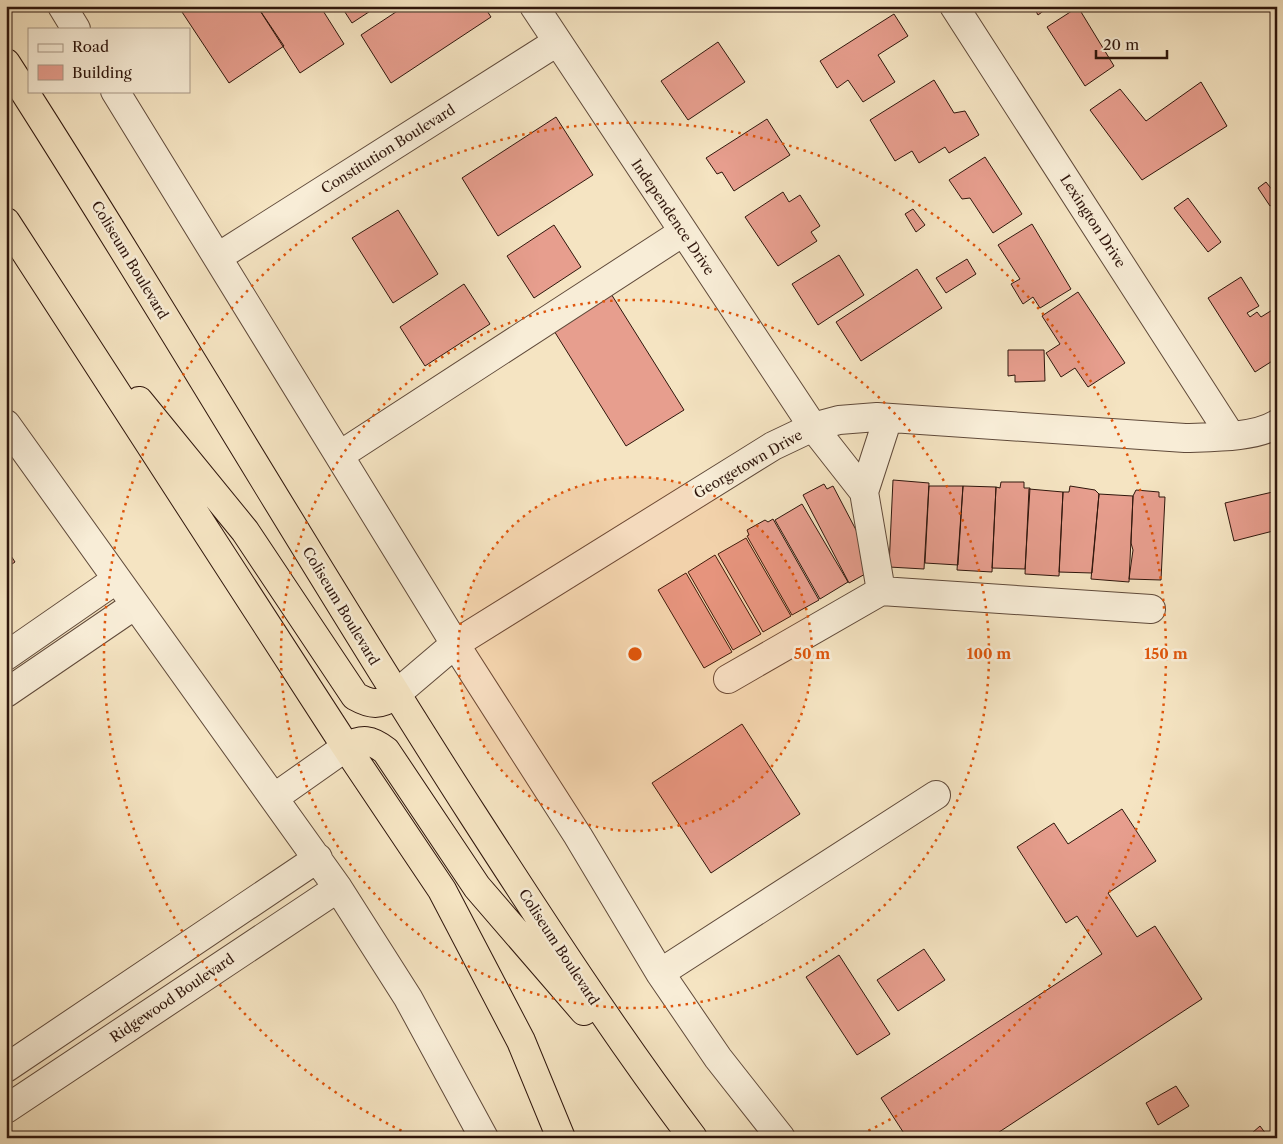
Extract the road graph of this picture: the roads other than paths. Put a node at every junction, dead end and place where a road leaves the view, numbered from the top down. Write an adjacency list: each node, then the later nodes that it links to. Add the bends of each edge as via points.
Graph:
1 (62, 6): 4 (street)
2 (534, 6): 5 (street, Independence Drive)
3 (954, 6): 16 (street, Lexington Drive)
4 (75, 28)
5 (557, 42): 9 (street, Independence Drive); 10 (street, Constitution Boulevard)
6 (6, 62): 27 (highway, Coliseum Boulevard)
7 (116, 92): 10 (street)
8 (6, 222): 11 (highway)
9 (683, 232): 15 (street, Independence Drive); 17 (street)
10 (218, 256): 17 (street)
11 (58, 303): 27 (highway, via 245,531 355,696 376,705); 28 (highway)
12 (888, 418): 15 (street, Georgetown Drive, via 839,420); 16 (street, Georgetown Drive, via 1185,438); 18 (street)
13 (6, 424): 19 (street)
14 (1277, 424): 16 (street, Georgetown Drive)
15 (813, 427): 18 (street, Independence Drive); 23 (street, Georgetown Drive, via 773,446)
16 (1231, 436)
17 (340, 455): 23 (street)
18 (864, 492): 20 (street)
19 (117, 579): 21 (street); 24 (street)
20 (881, 591): 22 (street); 25 (street)
21 (135, 605): 26 (street); 30 (street)
22 (1151, 609)
23 (455, 644): 27 (street, Georgetown Drive); 33 (street, via 578,836)
24 (6, 656)
25 (728, 679)
26 (6, 692)
27 (395, 695): 36 (highway, Coliseum Boulevard, via 618,1037)
28 (346, 747): 30 (street); 36 (highway, via 366,740 386,751 491,906); 38 (highway, via 442,890 521,1041)
29 (936, 796): 33 (street)
30 (275, 797): 31 (street)
31 (318, 858): 32 (street); 34 (street)
32 (338, 888): 35 (street, Ridgewood Boulevard); 37 (street, via 408,998)
33 (660, 973): 39 (street, via 718,1058)
34 (6, 1068)
35 (6, 1109)
36 (688, 1130)
37 (484, 1138)
38 (561, 1138)
39 (781, 1138)

